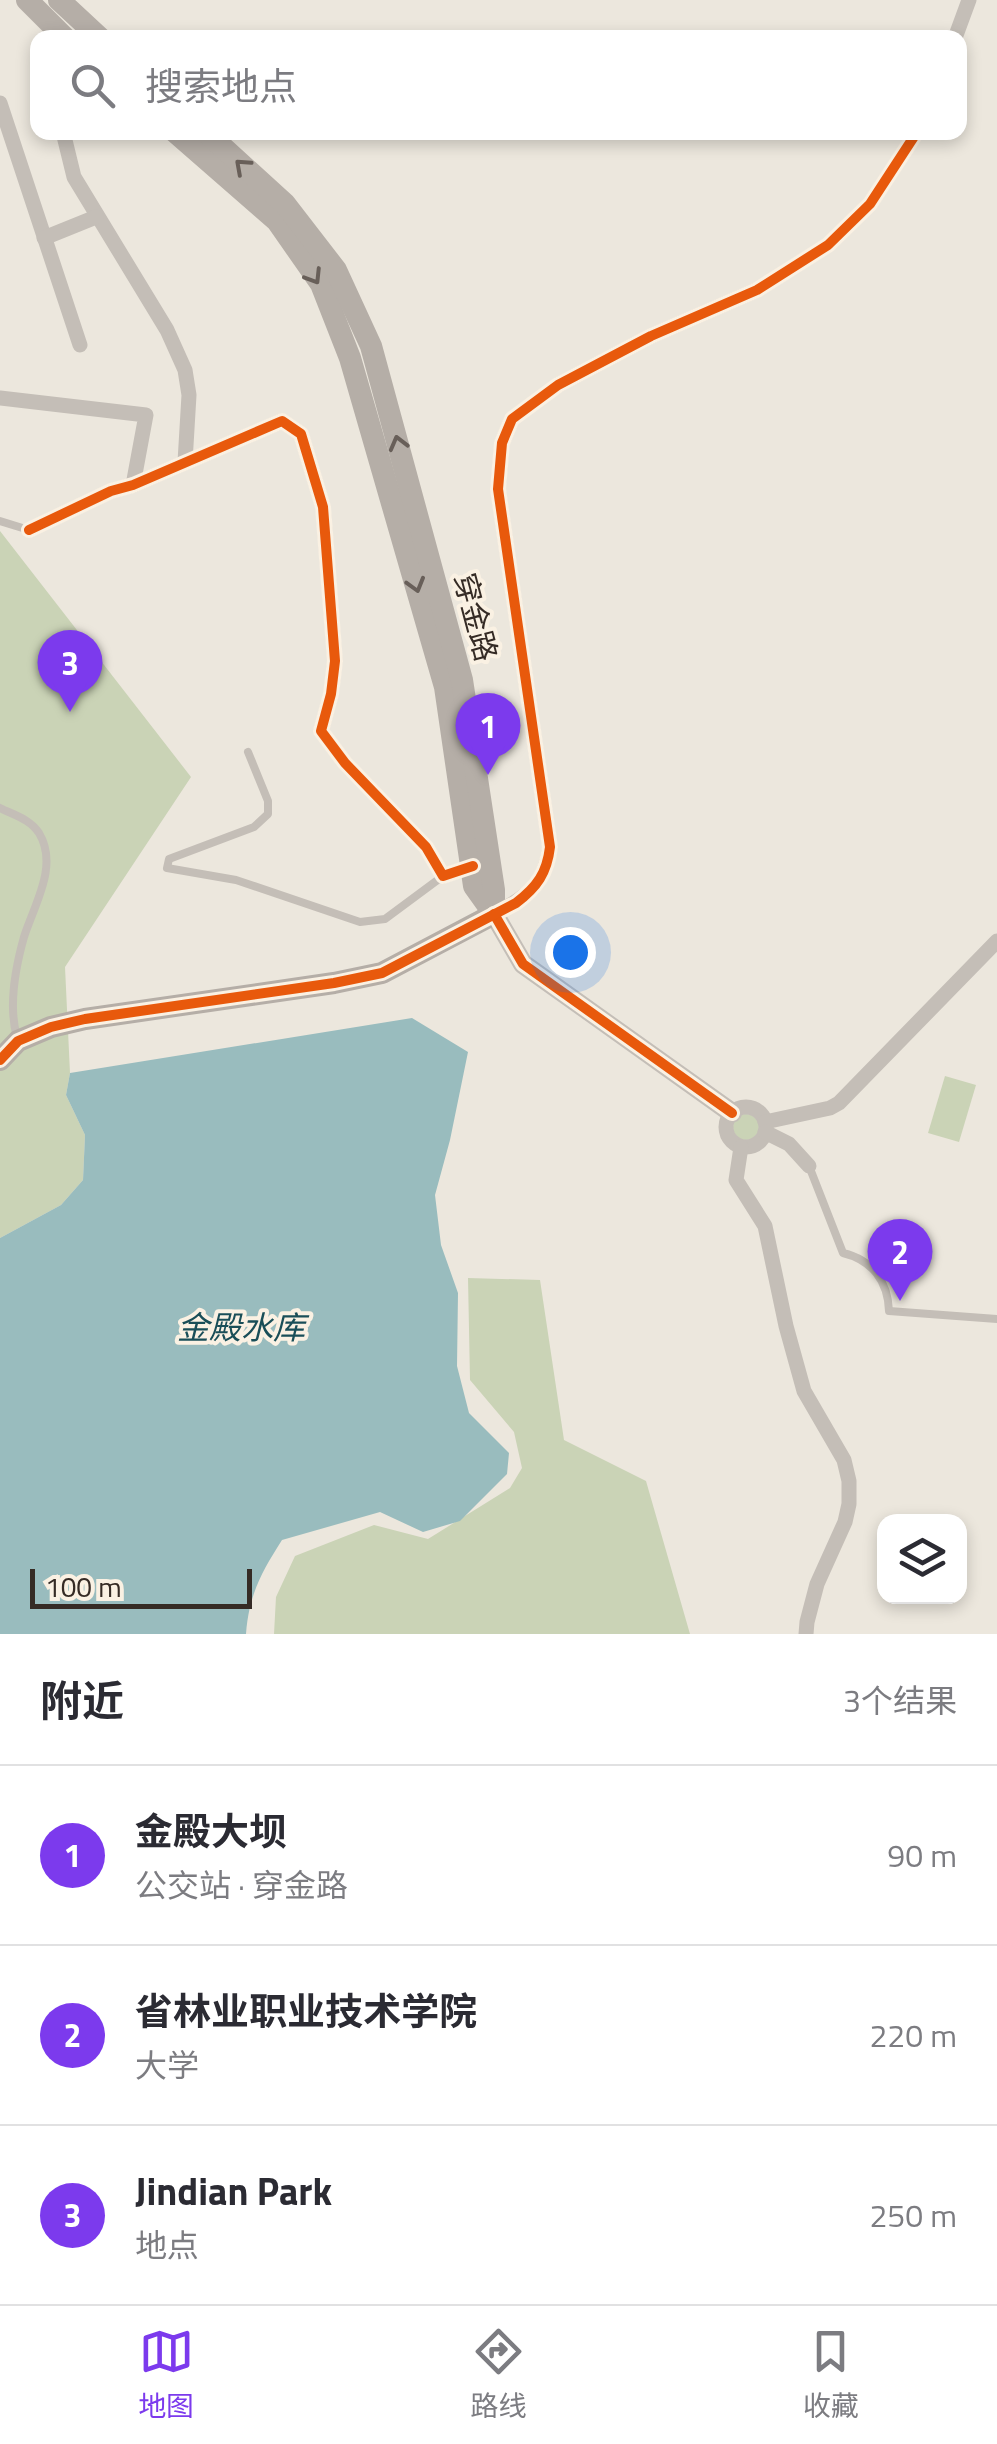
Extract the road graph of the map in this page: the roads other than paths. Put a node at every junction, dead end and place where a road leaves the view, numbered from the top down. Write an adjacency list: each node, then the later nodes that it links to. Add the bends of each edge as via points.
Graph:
1 (27, 0): 4 (main road)
2 (59, 0): 5 (main road)
3 (969, 0): 6 (street)
4 (54, 30)
5 (91, 30)
6 (958, 30)
7 (0, 103): 13 (street)
8 (66, 140): 12 (street, via 74,177)
9 (184, 140): 22 (main road, 穿金路, one-way to 22, via 277,222 321,284 350,358 445,687)
10 (215, 140): 24 (main road, 穿金路, one-way to 10, via 462,680 371,346 326,256 285,204)
11 (912, 140): 24 (street, via 870,204 828,245 758,290 558,386 512,418 498,489 550,847 535,888)
12 (96, 217): 13 (street); 16 (street, via 168,330 185,370)
13 (44, 238): 14 (street)
14 (80, 345)
15 (0, 398): 17 (street, via 146,416)
16 (185, 462): 17 (street); 23 (street, via 282,421 301,434 322,507 335,661 320,731 426,847)
17 (133, 485): 19 (street)
18 (0, 521): 19 (lane)
19 (29, 530)
20 (248, 752): 23 (lane, via 268,814 254,827 169,859 167,868 236,880 360,922 385,919)
21 (0, 808): 26 (lane, via 31,823 46,850 44,882 14,990 12,1018)
22 (473, 866): 23 (street); 24 (main road, 穿金路, via 474,886)
23 (443, 876)
24 (494, 914): 26 (main road, via 382,973 85,1019); 28 (street, via 523,964)
25 (997, 941): 29 (street, via 840,1103)
26 (26, 1038): 27 (main road)
27 (0, 1060)
28 (732, 1114): 29 (street, via 748,1107 760,1113); 30 (street, via 728,1136)
29 (765, 1127): 30 (street, via 757,1144); 31 (street)
30 (741, 1147): 33 (street, via 736,1180 765,1226 804,1391 849,1481 846,1522 818,1584)
31 (809, 1166): 32 (lane, via 843,1254 877,1273 889,1310)
32 (997, 1319)
33 (806, 1634)

